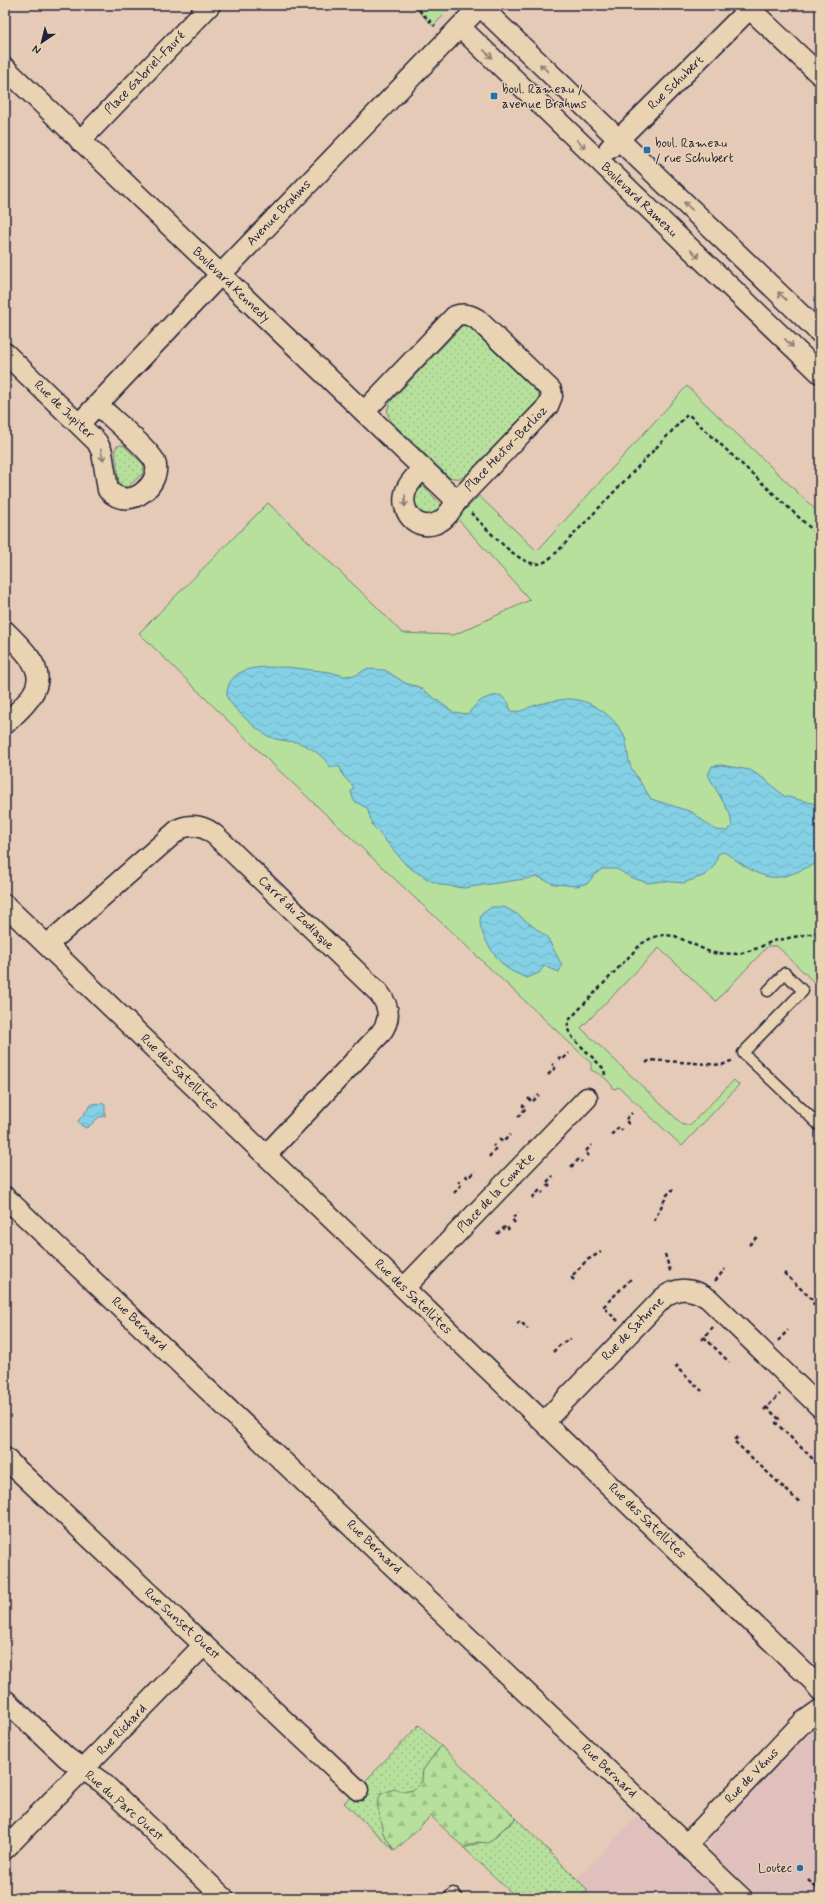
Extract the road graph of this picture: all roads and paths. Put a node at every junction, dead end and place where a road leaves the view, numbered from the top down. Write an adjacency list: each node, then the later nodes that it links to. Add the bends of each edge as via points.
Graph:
1 (210, 5): 10 (street, Place Gabriel-Fauré)
2 (414, 5): 5 (path)
3 (480, 5): 6 (street, Avenue Brahms); 9 (street, one-way to 3)
4 (752, 7): 8 (street); 9 (street, Rue Schubert)
5 (435, 26)
6 (460, 26): 11 (street, Boulevard Rameau, one-way to 11); 12 (street, Avenue Brahms)
7 (5, 68): 10 (street, Boulevard Kennedy)
8 (820, 75)
9 (618, 139): 11 (street, Rue Schubert); 13 (street, one-way to 9)
10 (80, 141): 12 (street, Boulevard Kennedy)
11 (597, 160): 15 (street, Boulevard Rameau, one-way to 15)
12 (221, 274): 16 (street, Avenue Brahms); 17 (street, Boulevard Kennedy)
13 (820, 333)
14 (5, 353): 18 (street, Rue de Jupiter)
15 (820, 373)
16 (98, 405): 18 (street, Avenue Brahms); 18 (street, Rue de Jupiter, one-way to 16, via 100,448 105,482 112,494 125,500 146,489 155,475 155,462)
17 (364, 412): 19 (street, Boulevard Kennedy); 20 (street, Place Hector-Berlioz, via 455,316 461,314 477,319 537,375 551,390 552,396 548,406)
18 (79, 424)
19 (423, 468): 20 (street, Boulevard Kennedy); 20 (street, one-way to 20, via 404,496 405,510 414,520 426,525 439,522 451,510)
20 (462, 504): 21 (path, via 512,553 529,563 542,564 558,552 688,414)
21 (820, 537)
22 (5, 631): 23 (street, via 34,662 38,678 31,699)
23 (5, 724)
24 (5, 905): 26 (street, Rue des Satellites)
25 (820, 932): 34 (path, via 773,941 738,954 712,954 682,939 664,935 653,937 641,944 569,1020 567,1028 573,1038 604,1069)
26 (47, 945): 49 (street, Rue des Satellites); 49 (street, Carré du Zodiaque, via 179,828 196,826 216,836 379,993 388,1010 387,1023 380,1034)
27 (768, 991): 29 (lane, via 786,973 804,991)
28 (569, 1053): 30 (path, via 562,1060)
29 (743, 1053): 31 (path, via 722,1065 650,1060); 42 (lane)
30 (558, 1057)
31 (646, 1062)
32 (552, 1064): 33 (path, via 556,1067)
33 (548, 1075)
34 (605, 1075)
35 (539, 1095): 36 (path, via 532,1102)
36 (528, 1098)
37 (587, 1098): 75 (street, Place de la Comète)
38 (522, 1105): 40 (path, via 526,1108)
39 (632, 1113): 41 (path, via 625,1120)
40 (518, 1117)
41 (629, 1124)
42 (820, 1126)
43 (622, 1130): 45 (path, via 619,1127)
44 (510, 1135): 46 (path, via 503,1142)
45 (611, 1135)
46 (499, 1138)
47 (493, 1145): 51 (path, via 496,1148)
48 (592, 1145): 50 (path, via 585,1152)
49 (266, 1155): 75 (street, Rue des Satellites)
50 (588, 1156)
51 (489, 1157)
52 (582, 1162): 53 (path, via 579,1159)
53 (571, 1167)
54 (475, 1171): 55 (path, via 468,1178)
55 (465, 1175)
56 (553, 1176): 58 (path, via 546,1183)
57 (458, 1181): 60 (path, via 462,1184)
58 (550, 1187)
59 (673, 1189): 65 (path)
60 (454, 1193)
61 (543, 1193): 63 (path, via 540,1190)
62 (5, 1197): 103 (street, Rue Bernard)
63 (532, 1198)
64 (518, 1212): 66 (path, via 512,1219)
65 (654, 1221)
66 (515, 1223)
67 (509, 1230): 68 (path, via 506,1226)
68 (497, 1234)
69 (758, 1236): 70 (path)
70 (749, 1245)
71 (601, 1252): 74 (path, via 587,1260 571,1277)
72 (784, 1273): 76 (path, via 815,1302)
73 (631, 1279): 77 (path)
74 (574, 1280)
75 (404, 1288): 92 (street, Rue des Satellites)
76 (812, 1306)
77 (602, 1307)
78 (517, 1324): 79 (path, via 520,1321)
79 (528, 1329)
80 (704, 1337): 84 (path)
81 (571, 1340): 82 (path, via 562,1343)
82 (553, 1352)
83 (816, 1358): 85 (path)
84 (729, 1362)
85 (820, 1363)
86 (678, 1365): 88 (path, via 676,1367)
87 (793, 1381): 89 (street, Rue de Saturne); 90 (path); 92 (street, Rue de Saturne, via 709,1299 693,1290 682,1290 663,1298)
88 (702, 1391)
89 (820, 1407)
90 (766, 1408): 91 (path); 94 (path, via 779,1419 776,1423 815,1461)
91 (764, 1410)
92 (544, 1422): 98 (street, Rue des Satellites)
93 (738, 1437): 96 (path, via 734,1441 746,1454 798,1501)
94 (820, 1457)
95 (5, 1458): 97 (street, Rue Sunset Ouest)
96 (800, 1498)
97 (204, 1645): 101 (street, Rue Richard); 102 (street, Rue Sunset Ouest)
98 (820, 1690)
99 (5, 1700): 101 (street, Rue du Parc Ouest)
100 (820, 1710): 103 (street, Rue de Vénus, via 803,1722)
101 (83, 1770): 104 (street, Rue Richard); 107 (street, Rue du Parc Ouest, via 103,1783)
102 (358, 1790)
103 (686, 1844): 110 (street, Rue Bernard)
104 (5, 1849)
105 (808, 1880): 106 (path)
106 (819, 1890)
107 (224, 1898)
108 (448, 1898): 109 (lane, via 453,1893)
109 (458, 1898)
110 (742, 1898)

